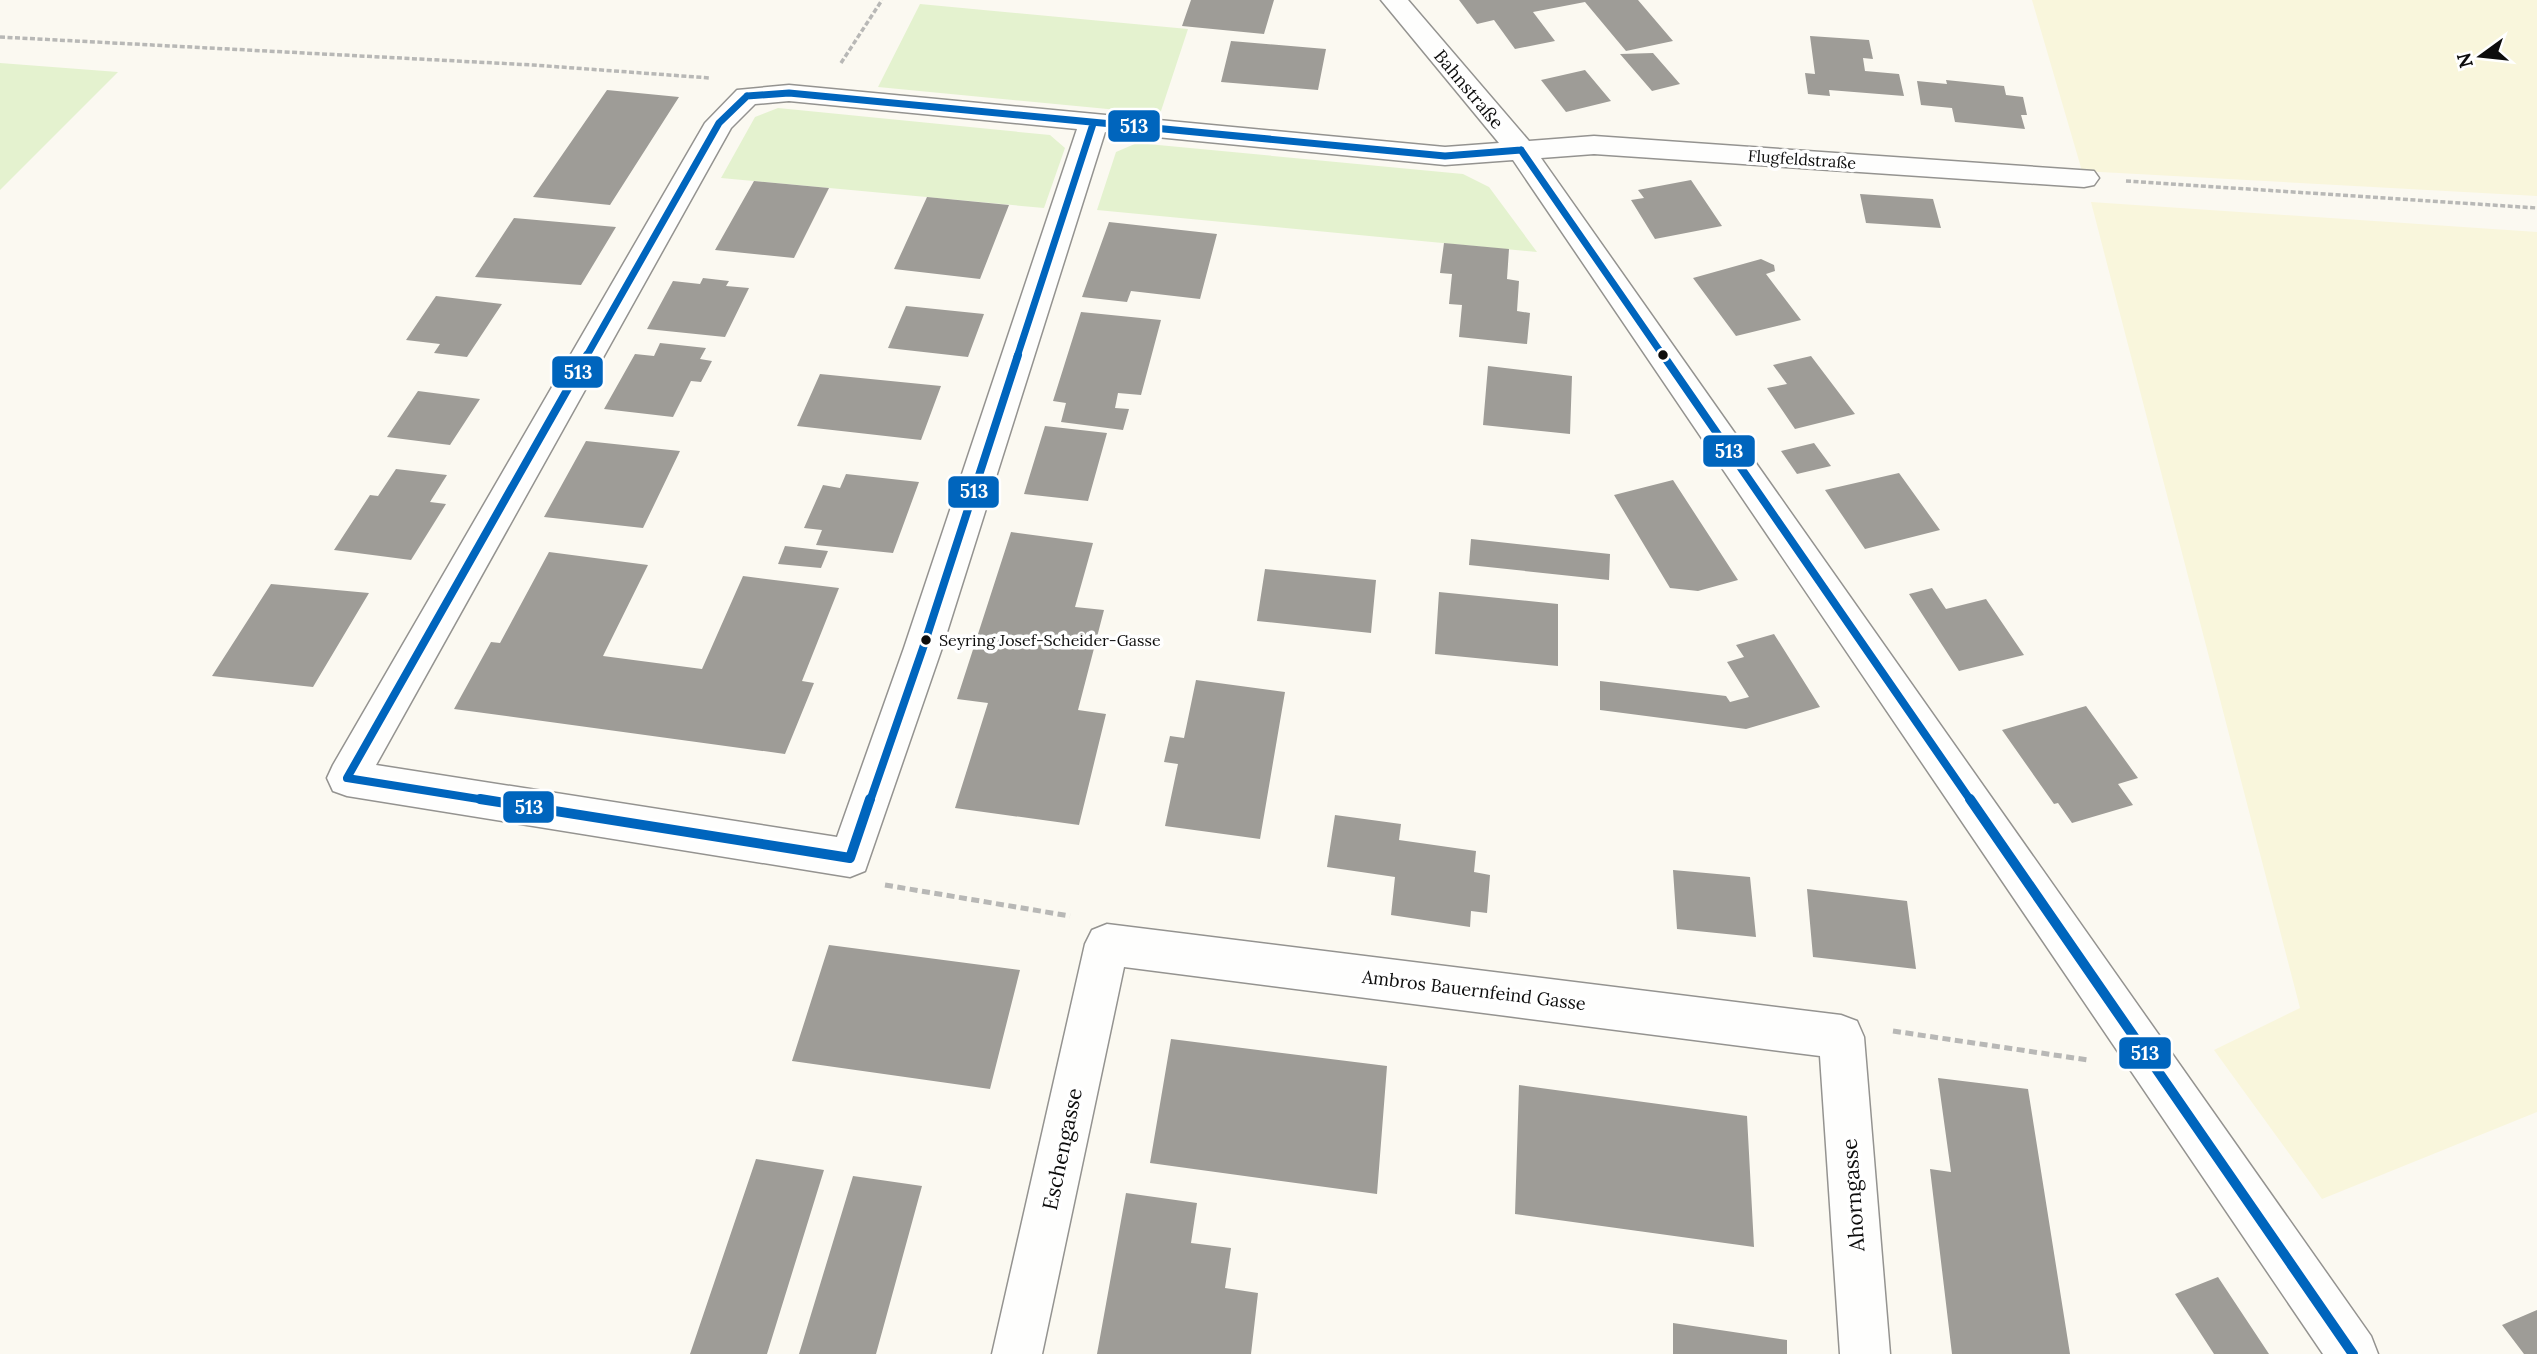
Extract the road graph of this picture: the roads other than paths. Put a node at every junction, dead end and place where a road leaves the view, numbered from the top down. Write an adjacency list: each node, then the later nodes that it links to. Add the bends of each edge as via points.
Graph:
1 (1394, 0): 3 (street, Bahnstraße)
2 (1093, 124): 2 (street, Flugfeldstraße, via 789,93 747,96 719,122 347,778 850,858); 3 (street, Flugfeldstraße, via 1445,156)
3 (1521, 150): 4 (street, Flugfeldstraße, via 1594,145); 9 (street, Bahnstraße)
4 (2084, 178)
5 (1107, 943): 6 (street, Ambros Bauernfeind Gasse); 7 (street, Eschengasse)
6 (1840, 1037): 8 (street, Ahorngasse)
7 (1017, 1354)
8 (1866, 1354)
9 (2353, 1354)

